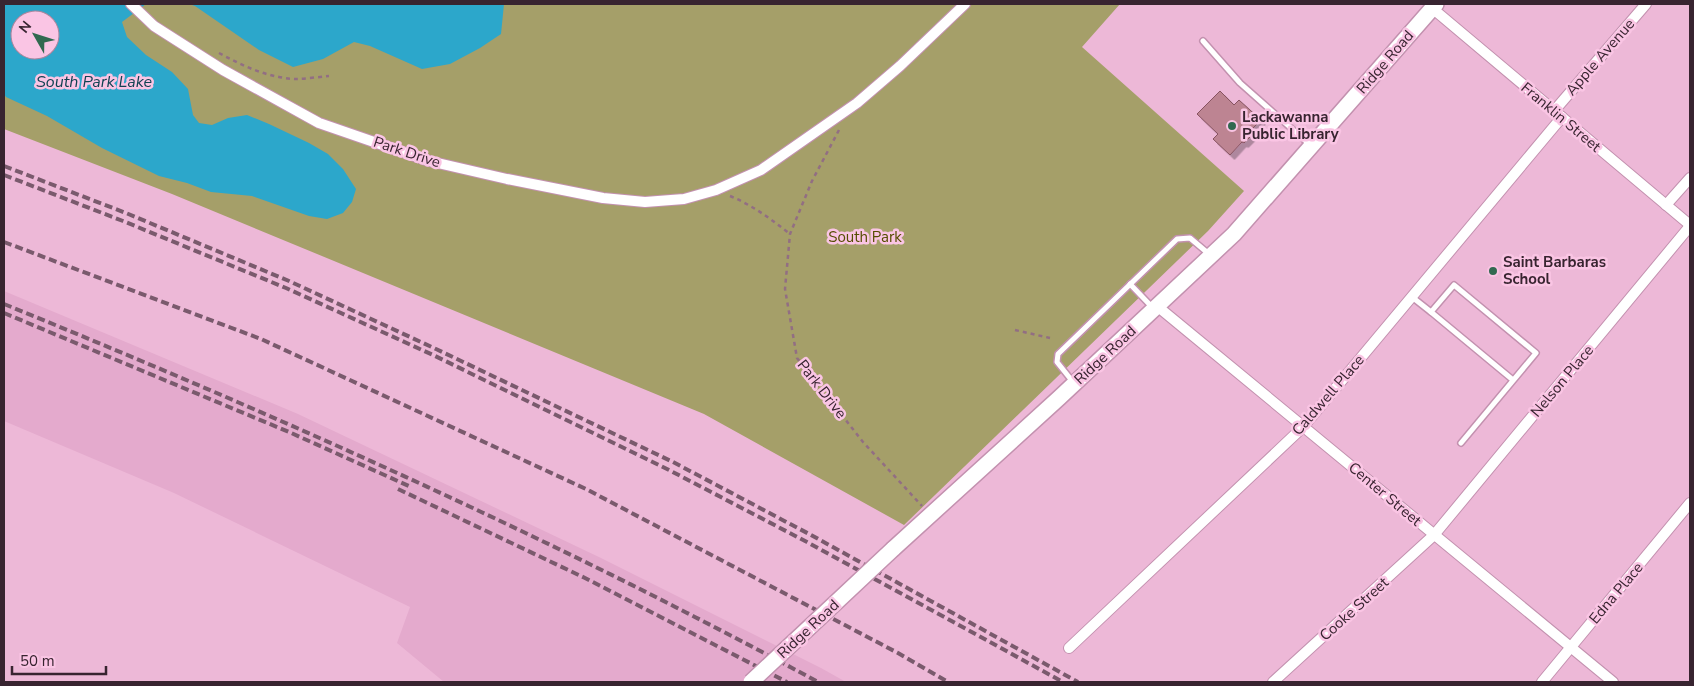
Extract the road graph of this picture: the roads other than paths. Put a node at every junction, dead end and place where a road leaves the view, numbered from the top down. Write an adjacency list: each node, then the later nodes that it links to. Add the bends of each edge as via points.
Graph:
1 (131, 4): 2 (street, Park Drive, via 154,26 223,70 319,123 429,160 507,179 603,198 645,202 684,198 716,190 761,170 856,103)
2 (965, 4)
3 (1646, 4): 6 (street, Apple Avenue)
4 (1434, 6): 6 (street, Franklin Street); 7 (main road, Ridge Road)
5 (1203, 41): 7 (lane, via 1240,83)
6 (1558, 114): 9 (street, Franklin Street); 13 (street, Caldwell Place)
7 (1311, 146): 11 (main road, Ridge Road)
8 (1690, 178): 9 (street)
9 (1666, 205): 10 (street, Franklin Street)
10 (1690, 226): 21 (street, Nelson Place)
11 (1211, 256): 12 (lane, via 1190,238 1177,239); 14 (main road, Ridge Road)
12 (1130, 284): 14 (lane); 17 (lane, via 1058,354 1057,362)
13 (1412, 296): 15 (lane); 18 (street, Caldwell Place)
14 (1156, 307): 17 (main road, Ridge Road); 18 (street, Center Street)
15 (1432, 312): 16 (lane); 16 (lane, via 1454,285 1469,297 1536,353)
16 (1514, 380): 19 (lane)
17 (1074, 384): 24 (main road, Ridge Road, bridge)
18 (1303, 427): 21 (street, Center Street); 23 (street, Caldwell Place)
19 (1461, 443)
20 (1690, 503): 22 (street, Edna Place)
21 (1434, 535): 22 (street, Center Street); 25 (street, Cooke Street)
22 (1570, 647): 26 (street, Edna Place); 27 (street, Center Street)
23 (1069, 648)
24 (751, 682)
25 (1273, 682)
26 (1542, 682)
27 (1613, 682)

